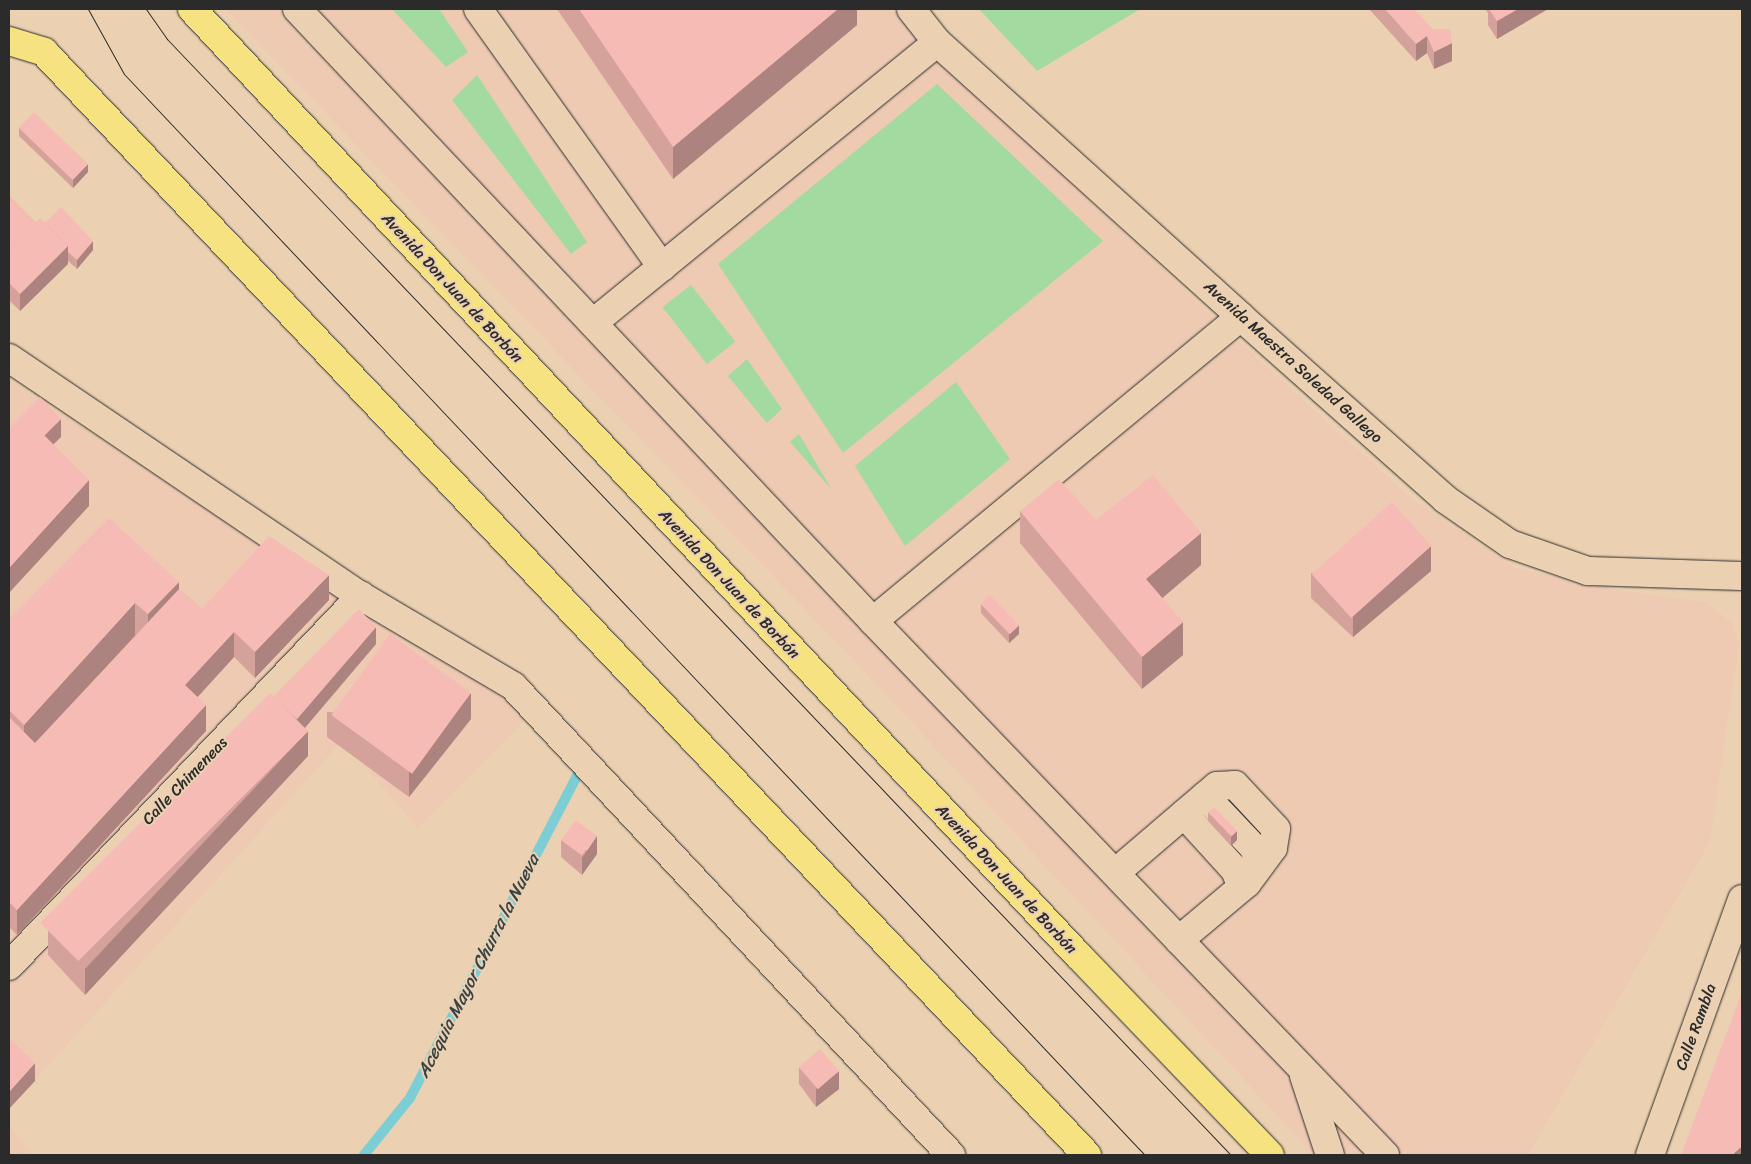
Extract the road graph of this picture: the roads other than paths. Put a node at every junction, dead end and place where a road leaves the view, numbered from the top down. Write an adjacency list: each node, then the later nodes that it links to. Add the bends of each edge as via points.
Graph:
1 (192, 9): 23 (main road, Avenida Don Juan de Borbón, via 1078,955)
2 (297, 9): 9 (street)
3 (478, 9): 7 (street)
4 (911, 9): 6 (street, Avenida Maestra Soledad Gallego)
5 (9, 41): 22 (main road, via 44,52)
6 (937, 42): 7 (street); 8 (street, Avenida Maestra Soledad Gallego)
7 (662, 267): 9 (street)
8 (1241, 317): 11 (street, Avenida Maestra Soledad Gallego, via 1445,499 1510,544 1588,571); 13 (street)
9 (593, 323): 13 (street)
10 (9, 358): 12 (street)
11 (1742, 576)
12 (361, 596): 19 (street, Calle Chimeneas); 21 (street, via 513,686)
13 (874, 621): 15 (street)
14 (1184, 814): 15 (street); 16 (street, via 1236,870); 16 (street, via 1217,786 1235,785 1276,829 1273,848)
15 (1115, 873): 18 (street)
16 (1242, 887): 18 (street)
17 (1740, 914): 26 (street, Calle Rambla)
18 (1179, 940): 20 (street)
19 (9, 966)
20 (1302, 1069): 24 (street); 25 (street)
21 (952, 1155)
22 (1087, 1155)
23 (1270, 1155)
24 (1330, 1155)
25 (1385, 1155)
26 (1650, 1155)

